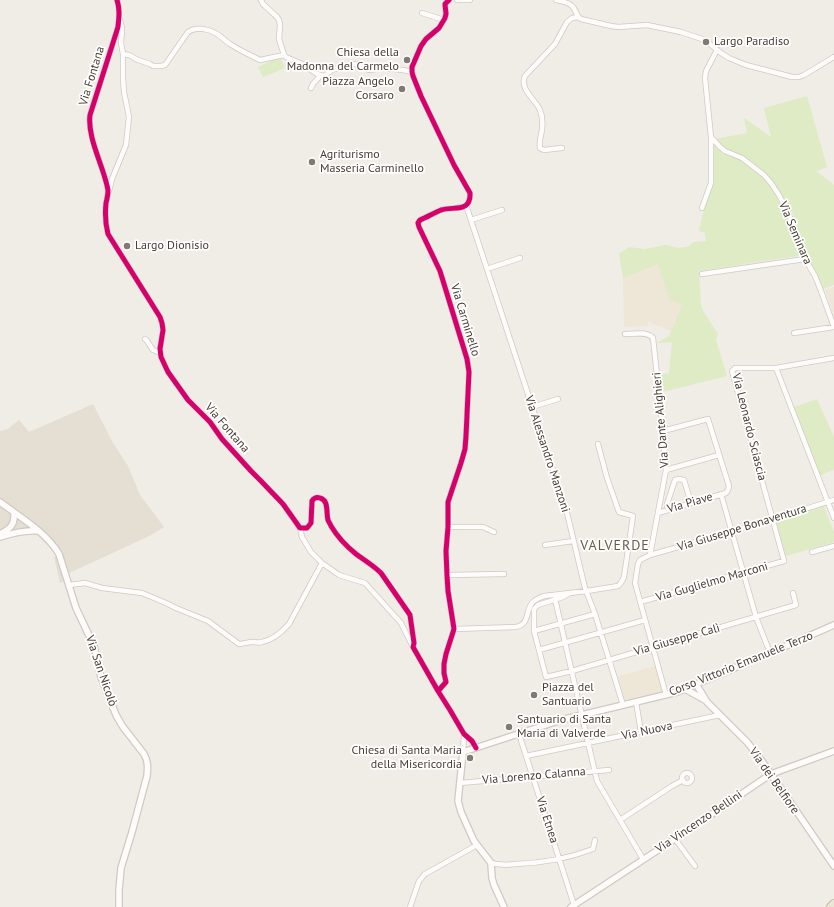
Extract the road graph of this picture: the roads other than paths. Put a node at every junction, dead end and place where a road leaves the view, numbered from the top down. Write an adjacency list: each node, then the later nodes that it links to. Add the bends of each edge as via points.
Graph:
1 (117, 0): 8 (street, Via Fontana)
2 (261, 0): 13 (street, via 279,20)
3 (449, 0): 10 (street, via 445,4)
4 (458, 0): 5 (street)
5 (470, 0)
6 (556, 0): 9 (street, via 572,5)
7 (422, 13): 10 (street)
8 (120, 16): 12 (street); 20 (street, Via Fontana, via 89,122)
9 (578, 18): 11 (street, via 618,27 647,25 681,32 705,40); 19 (street, via 572,18 568,22 554,44 524,79 528,94 540,111 540,148)
10 (444, 20): 15 (street, via 421,46)
11 (717, 50): 14 (street, via 746,65 799,77); 18 (street, via 705,78)
12 (123, 54): 13 (street, via 153,66 165,65 188,32 197,28 214,32 260,60); 20 (street, via 124,92 129,113 127,136)
13 (284, 55): 16 (street)
14 (834, 57)
15 (412, 72): 16 (street, via 384,68 369,70 351,64); 21 (street, via 431,117 470,193)
16 (320, 76): 17 (street)
17 (311, 88)
18 (711, 137): 22 (street, via 711,183); 26 (street, Via Seminara, via 725,151 748,162 771,183 789,215)
19 (562, 148)
20 (108, 192): 33 (street, Via Fontana, via 108,234 160,316 163,330)
21 (466, 205): 24 (street, Via Alessandro Manzoni); 53 (street, Via Carminello, via 443,209 418,223 440,271 469,372 465,449 448,502)
22 (702, 208)
23 (502, 210): 24 (street)
24 (471, 220): 27 (street, Via Alessandro Manzoni)
25 (520, 258): 27 (street)
26 (805, 259): 28 (street); 29 (street, Via Seminara, via 817,281)
27 (487, 269): 37 (street, Via Alessandro Manzoni)
28 (702, 274)
29 (834, 327): 30 (street)
30 (794, 333)
31 (625, 334): 38 (street, Via Dante Alighieri, via 645,334 653,338)
32 (145, 339): 33 (street, via 153,350)
33 (160, 353): 54 (street, Via Fontana, via 166,368 185,396 251,472 283,504)
34 (834, 358): 35 (street, Via Leonardo Sciascia)
35 (776, 368): 45 (street); 51 (street, Via Leonardo Sciascia, via 735,368 732,371)
36 (558, 398): 37 (street)
37 (532, 407): 60 (street, Via Alessandro Manzoni, via 567,513)
38 (664, 431): 40 (street, via 708,419); 41 (street, Via Dante Alighieri)
39 (598, 444): 71 (street, via 619,512 634,516 622,582 618,586)
40 (719, 455): 41 (street); 42 (street, via 729,486 726,493)
41 (666, 470): 48 (street, Via Dante Alighieri)
42 (721, 494): 46 (street, Via Piave); 58 (street)
43 (834, 500): 45 (street, Via Giuseppe Bonaventura)
44 (0, 502): 49 (street, Via San Nicolò)
45 (828, 502): 50 (street); 51 (street, Via Giuseppe Bonaventura)
46 (691, 503): 47 (street, Via Piave); 47 (street, via 684,480 675,480 667,504)
47 (668, 510): 48 (street, Via Piave)
48 (658, 512): 64 (street, Via Dante Alighieri)
49 (14, 513): 52 (street, Via San Nicolò); 55 (street, via 13,523)
50 (834, 518)
51 (772, 519): 58 (street, Via Giuseppe Bonaventura); 65 (street, Via Leonardo Sciascia)
52 (25, 521): 55 (street); 56 (street, Via San Nicolò)
53 (448, 527): 57 (street, via 483,527); 69 (street, Via Carminello)
54 (300, 528): 66 (street, Via Fontana, via 311,552); 85 (street, via 307,528 311,522 312,500 321,498 326,504 328,519 340,538 381,573 410,615)
55 (9, 529): 59 (street)
56 (39, 531): 59 (street); 70 (street, Via San Nicolò, via 49,539 59,554)
57 (494, 532)
58 (731, 532): 64 (street, Via Giuseppe Bonaventura); 67 (street)
59 (0, 535)
60 (573, 541): 61 (street); 71 (street, Via Alessandro Manzoni)
61 (545, 545)
62 (834, 546): 63 (street)
63 (812, 552)
64 (650, 555): 75 (street, via 638,564 634,583)
65 (784, 561): 67 (street, Via Guglielmo Marconi)
66 (322, 563): 70 (street, via 283,632 268,641 239,644 208,621 142,594 86,583); 85 (street, Via Fontana, via 339,575 365,583 401,623)
67 (742, 573): 75 (street, Via Guglielmo Marconi); 77 (street)
68 (504, 574): 69 (street)
69 (447, 575): 81 (street, Via Carminello)
70 (69, 585): 125 (street, Via San Nicolò, via 76,608 94,646 100,677 116,715 148,763 144,788 121,868)
71 (587, 591): 72 (street); 76 (street, Via Alessandro Manzoni)
72 (570, 593): 74 (street); 81 (street, via 539,598 531,604 521,626)
73 (793, 593): 77 (street, Via Giuseppe Calì, via 796,605)
74 (555, 599): 79 (street); 82 (street, via 534,609)
75 (640, 602): 78 (street)
76 (595, 614): 79 (street); 83 (street, Via Alessandro Manzoni)
77 (756, 617): 86 (street, Via Giuseppe Calì); 88 (street)
78 (645, 620): 83 (street); 86 (street)
79 (561, 624): 82 (street); 84 (street)
80 (834, 625): 88 (street, Corso Vittorio Emanuele Terzo)
81 (454, 629): 93 (street, Via Carminello, via 444,664 446,682)
82 (534, 631): 87 (street)
83 (601, 632): 84 (street); 89 (street, Via Alessandro Manzoni)
84 (565, 642): 87 (street); 90 (street)
85 (413, 647): 93 (street)
86 (653, 647): 89 (street, Via Giuseppe Calì); 94 (street)
87 (539, 650): 90 (street, Via Giuseppe Calì, via 546,677)
88 (770, 653): 91 (street, Corso Vittorio Emanuele Terzo)
89 (609, 660): 90 (street, Via Giuseppe Calì); 97 (street, Via Alessandro Manzoni)
90 (572, 671): 98 (street)
91 (696, 684): 92 (street, Corso Vittorio Emanuele Terzo); 96 (street)
92 (685, 689): 94 (street, Corso Vittorio Emanuele Terzo); 96 (street)
93 (438, 691): 101 (street)
94 (666, 695): 95 (street, Corso Vittorio Emanuele Terzo)
95 (636, 702): 97 (street, Corso Vittorio Emanuele Terzo); 100 (street)
96 (707, 702): 99 (street, Via dei Belfiore)
97 (623, 705): 98 (street, Corso Vittorio Emanuele Terzo)
98 (582, 715): 102 (street, Corso Vittorio Emanuele Terzo); 103 (street)
99 (720, 715): 100 (street, Via Nuova); 110 (street, Via dei Belfiore, via 747,742)
100 (641, 732): 103 (street, Via Nuova)
101 (464, 734): 104 (street); 106 (street)
102 (519, 734): 104 (street, Corso Vittorio Emanuele Terzo); 107 (street, Via Etnea)
103 (588, 743): 107 (street, Via Nuova); 109 (street)
104 (476, 748): 106 (street, Corso Vittorio Emanuele Terzo)
105 (834, 751): 110 (street, Via Vincenzo Bellini)
106 (463, 752): 113 (street)
107 (526, 756): 111 (street, Via Etnea)
108 (609, 770): 109 (street, Via Lorenzo Calanna)
109 (595, 771): 111 (street, Via Lorenzo Calanna); 114 (street, via 597,781)
110 (771, 774): 115 (street, Via Vincenzo Bellini); 122 (street, Via dei Belfiore)
111 (533, 777): 113 (street, Via Lorenzo Calanna); 118 (street, Via Etnea)
112 (683, 780): 114 (street)
113 (460, 783): 117 (street, via 458,800 461,812)
114 (620, 820): 119 (street)
115 (676, 839): 119 (street, Via Vincenzo Bellini); 121 (street)
116 (595, 840): 118 (street, via 593,850)
117 (477, 845): 120 (street); 126 (street, via 421,877)
118 (559, 859): 120 (street, via 508,865); 124 (street, Via Etnea)
119 (643, 860): 124 (street, Via Vincenzo Bellini)
120 (491, 863): 127 (street, via 494,885)
121 (695, 866)
122 (834, 866)
123 (834, 904): 128 (highway)
124 (573, 906)
125 (119, 907)
126 (410, 907)
127 (504, 907)
128 (831, 907)

